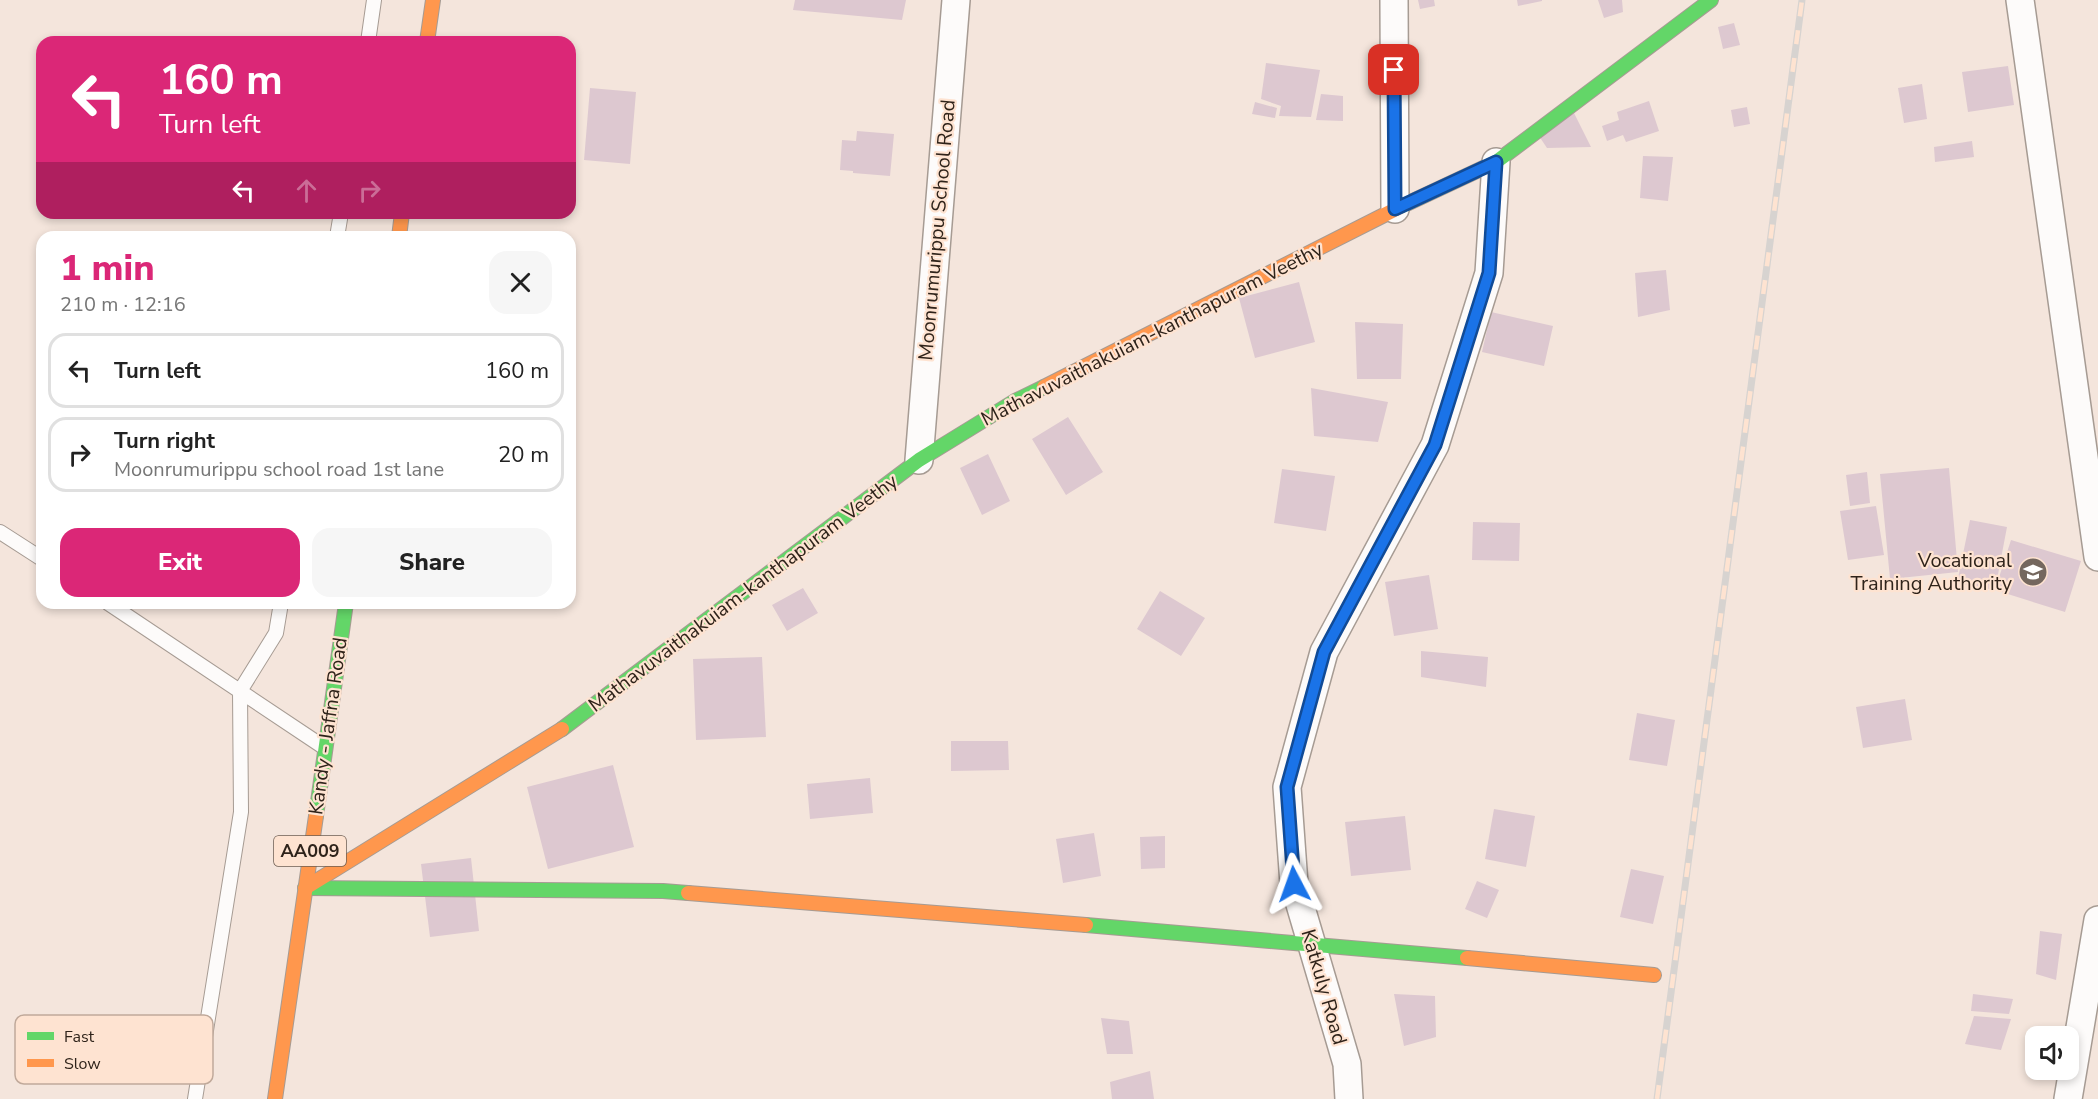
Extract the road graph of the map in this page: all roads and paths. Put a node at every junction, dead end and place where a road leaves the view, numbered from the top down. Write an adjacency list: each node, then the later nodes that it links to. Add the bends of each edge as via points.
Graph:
1 (374, 0): 7 (lane)
2 (433, 0): 8 (main road)
3 (956, 0): 11 (street, Moonrumurippu School Road)
4 (1394, 0): 10 (street)
5 (1711, 0): 9 (main road, Mathavuvaithakuiam-kanthapuram Veethy)
6 (2020, 0): 14 (street)
7 (369, 36)
8 (428, 36)
9 (1496, 162): 10 (main road, Mathavuvaithakuiam-kanthapuram Veethy); 22 (street, Katkuly Road, via 1489,273 1435,445 1324,652 1287,787 1294,884)
10 (1395, 209): 11 (main road, Mathavuvaithakuiam-kanthapuram Veethy, via 1015,401)
11 (919, 460): 20 (main road, Mathavuvaithakuiam-kanthapuram Veethy, via 571,723)
12 (0, 531): 13 (lane)
13 (36, 555)
14 (2098, 556)
15 (117, 609): 18 (lane)
16 (280, 609): 18 (lane, via 276,633)
17 (345, 609): 19 (main road, Kandy - Jaffna Road / AA009)
18 (240, 691): 19 (lane); 24 (lane, via 241,812)
19 (325, 748): 20 (main road, Kandy - Jaffna Road / AA009)
20 (305, 888): 22 (main road, via 663,891); 27 (main road, Kandy - Jaffna Road / AA009)
21 (2098, 920): 29 (street)
22 (1311, 943): 23 (main road); 28 (street, Katkuly Road, via 1347,1064)
23 (1654, 975)
24 (208, 1015)
25 (197, 1084): 26 (lane)
26 (195, 1099)
27 (275, 1099)
28 (1349, 1099)
29 (2068, 1099)

